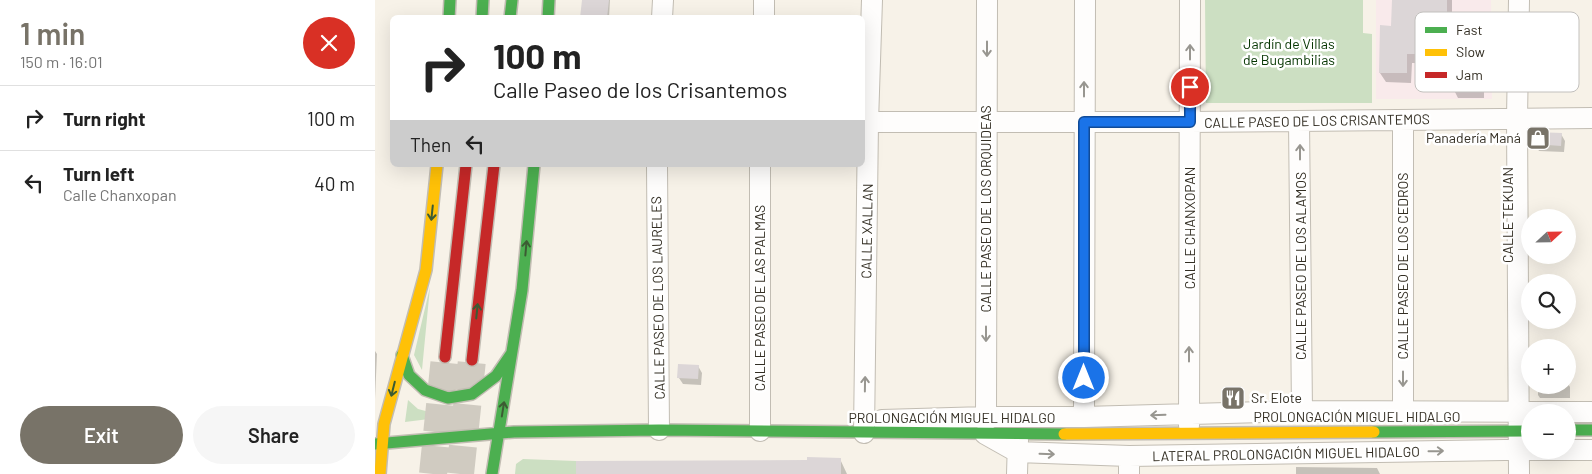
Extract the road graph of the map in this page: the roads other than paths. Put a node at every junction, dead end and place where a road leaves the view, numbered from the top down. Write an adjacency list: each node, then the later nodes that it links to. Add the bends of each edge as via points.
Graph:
1 (450, 0): 11 (main road)
2 (483, 0): 12 (main road)
3 (513, 0): 13 (main road)
4 (549, 0): 14 (main road)
5 (663, 0): 15 (street)
6 (764, 0): 16 (street)
7 (872, 0): 23 (street, CALLE XALLAN)
8 (987, 0): 24 (street, CALLE PASEO DE LOS ORQUIDEAS, one-way to 24)
9 (1085, 0): 25 (street, one-way to 9)
10 (1190, 0): 26 (street, CALLE CHANXOPAN, one-way to 10)
11 (449, 15)
12 (482, 15)
13 (511, 15)
14 (548, 15)
15 (662, 15)
16 (764, 15)
17 (1512, 92): 19 (street, CALLE TEKUAN)
18 (1514, 92): 19 (street, CALLE TEKUAN)
19 (1513, 118): 20 (street, CALLE PASEO DE LOS CRISANTEMOS); 21 (street, CALLE PASEO DE LOS CRISANTEMOS); 39 (street, CALLE TEKUAN)
20 (1592, 118)
21 (1403, 120): 22 (street, CALLE PASEO DE LOS CRISANTEMOS); 40 (street, CALLE PASEO DE LOS CEDROS, one-way to 40)
22 (1299, 121): 26 (street, CALLE PASEO DE LOS CRISANTEMOS); 38 (street, CALLE PASEO DE LOS ALAMOS, one-way to 22)
23 (865, 122): 24 (street, CALLE PASEO DE LOS CRISANTEMOS)
24 (987, 122): 25 (street, CALLE PASEO DE LOS CRISANTEMOS); 44 (street, CALLE PASEO DE LOS ORQUIDEAS, one-way to 44)
25 (1084, 122): 26 (street, CALLE PASEO DE LOS CRISANTEMOS); 42 (street)
26 (1190, 122): 43 (street, CALLE CHANXOPAN, one-way to 26)
27 (437, 167): 35 (main road, one-way to 35, via 426,270)
28 (466, 167): 36 (main road)
29 (494, 167): 37 (main road, one-way to 29)
30 (534, 167): 34 (main road, one-way to 30, via 522,290)
31 (657, 167): 46 (street, CALLE PASEO DE LOS LAURELES)
32 (760, 167): 47 (street, CALLE PASEO DE LAS PALMAS)
33 (865, 167): 45 (street, CALLE XALLAN, one-way to 33)
34 (511, 353): 35 (main road, via 496,376 472,394 448,398 425,390 409,375); 50 (main road, one-way to 34)
35 (402, 355): 52 (main road, one-way to 52)
36 (445, 357)
37 (472, 360)
38 (1302, 411): 40 (street); 43 (street)
39 (1513, 411): 40 (street); 41 (street); 51 (street, CALLE TEKUAN)
40 (1403, 412)
41 (1592, 412)
42 (1084, 418): 43 (street, one-way to 42); 44 (street)
43 (1189, 424): 51 (main road, PROLONGACIÓN MIGUEL HIDALGO); 53 (main road, PROLONGACIÓN MIGUEL HIDALGO); 55 (street, CALLE CHANXOPAN)
44 (986, 426): 45 (street); 53 (street, LATERAL PROLONGACIÓN MIGUEL HIDALGO)
45 (864, 427): 47 (street, via 817,423)
46 (659, 430): 47 (main road); 50 (main road)
47 (766, 430)
48 (1576, 430): 49 (main road)
49 (1592, 430)
50 (499, 433): 52 (main road); 59 (main road)
51 (1516, 439): 54 (street, LATERAL PROLONGACIÓN MIGUEL HIDALGO); 55 (street, LATERAL PROLONGACIÓN MIGUEL HIDALGO, one-way to 51); 61 (street); 62 (street)
52 (379, 443): 58 (main road)
53 (1017, 443): 56 (street, LATERAL PROLONGACIÓN MIGUEL HIDALGO, one-way to 56); 60 (street)
54 (1592, 450)
55 (1188, 456): 57 (street, LATERAL PROLONGACIÓN MIGUEL HIDALGO)
56 (1129, 465): 57 (street, LATERAL PROLONGACIÓN MIGUEL HIDALGO)
57 (1151, 465)
58 (380, 474)
59 (492, 474)
60 (1017, 474)
61 (1505, 474)
62 (1519, 474)

